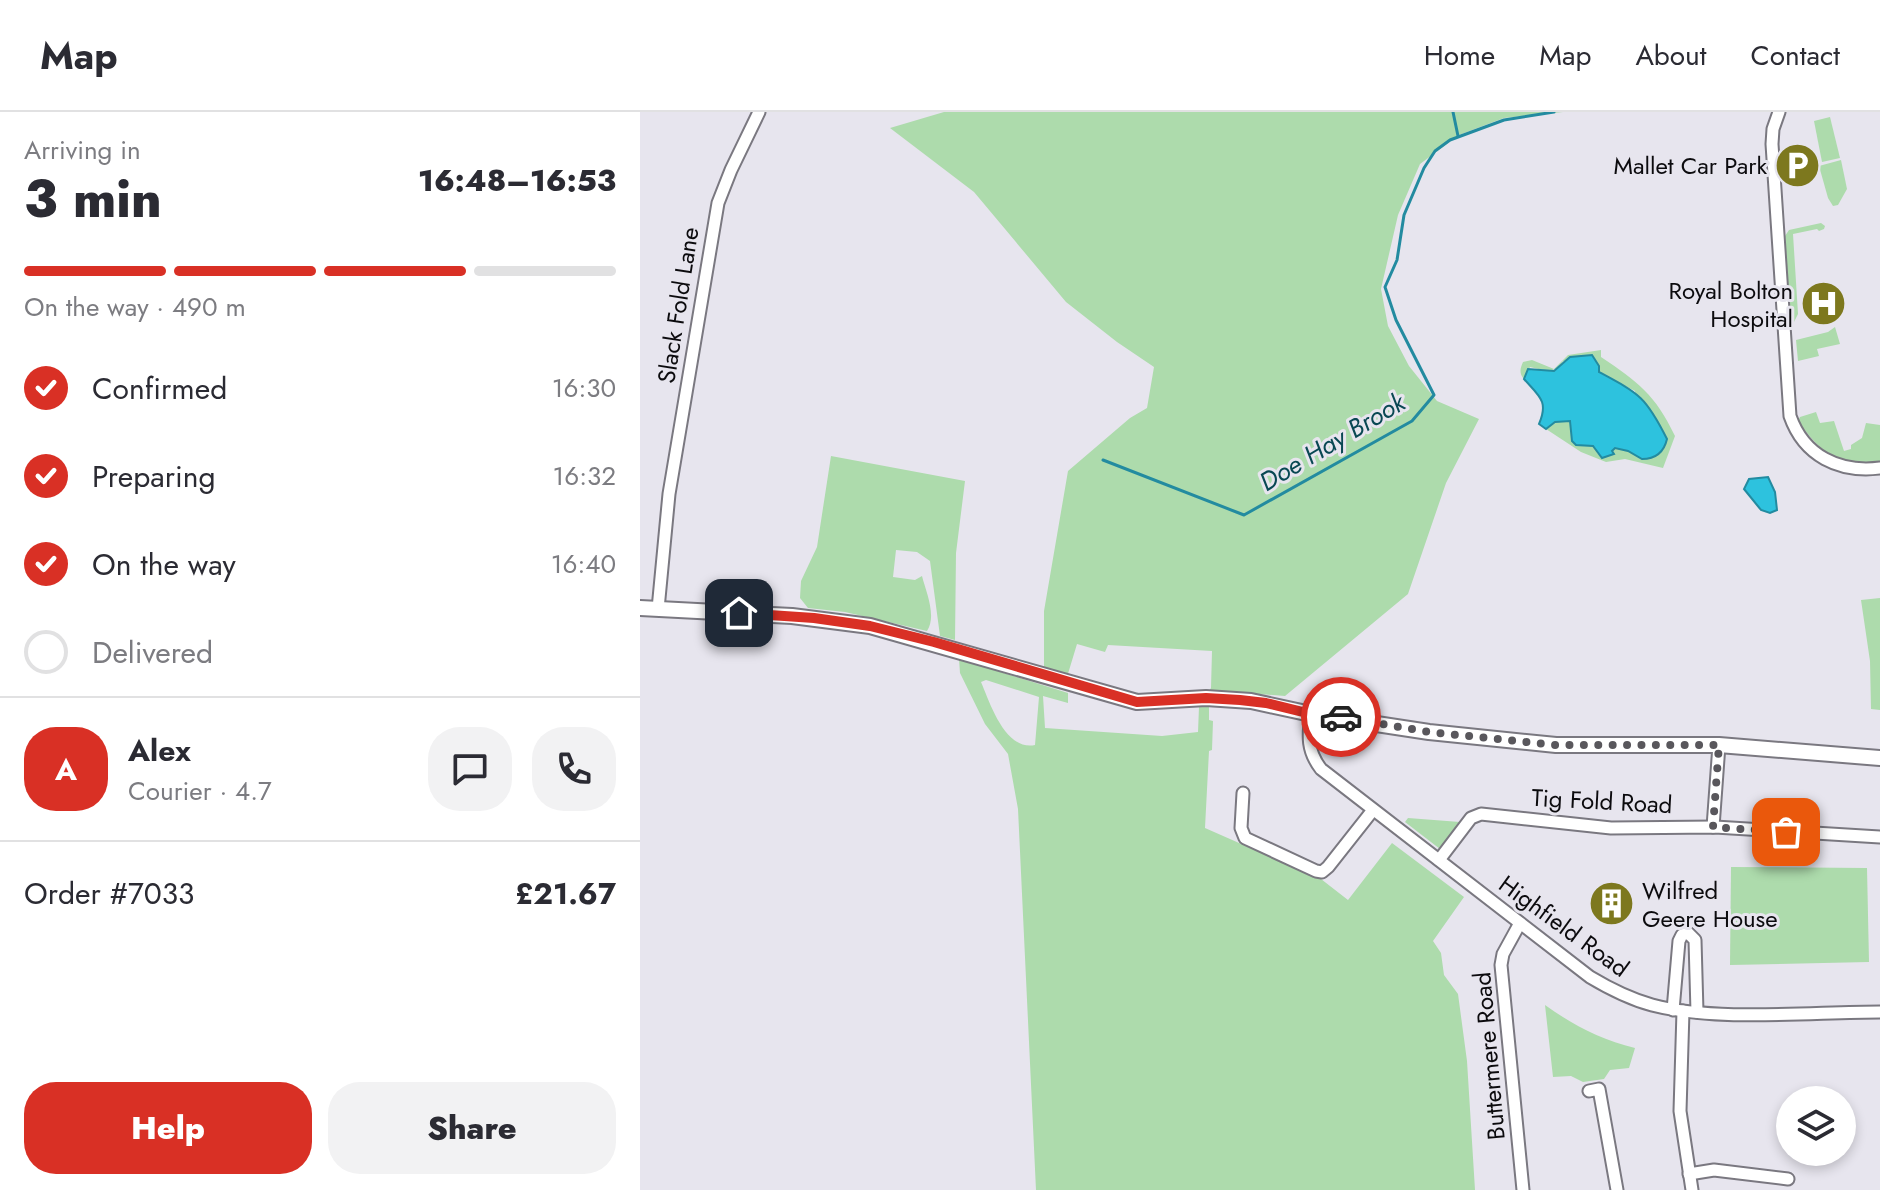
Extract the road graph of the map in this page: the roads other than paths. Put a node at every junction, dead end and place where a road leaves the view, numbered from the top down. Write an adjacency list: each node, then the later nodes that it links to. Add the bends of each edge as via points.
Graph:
1 (759, 112): 5 (street, Slack Fold Lane, via 715,217 669,494)
2 (1779, 112): 3 (street, via 1772,144 1790,416 1802,441 1822,458 1856,469)
3 (1880, 468)
4 (640, 608): 5 (main road)
5 (658, 609): 6 (main road, via 859,624 1122,699 1240,700)
6 (1311, 714): 7 (main road, via 1556,745); 10 (street, Highfield Road, via 1308,740 1314,760)
7 (1719, 745): 8 (main road); 11 (street)
8 (1880, 758)
9 (1243, 793): 10 (street, via 1245,838 1322,872)
10 (1373, 810): 13 (street, Highfield Road)
11 (1713, 827): 12 (street, Tig Fold Road); 13 (street, Tig Fold Road, via 1611,828 1481,814 1471,818)
12 (1880, 837)
13 (1439, 860): 14 (street, Highfield Road)
14 (1520, 923): 15 (street, Highfield Road, via 1601,983 1628,997); 21 (street, Buttermere Road, via 1501,965)
15 (1678, 1010): 16 (street, Highfield Road); 16 (street, via 1679,941 1688,933 1695,940); 19 (street, via 1680,1111)
16 (1697, 1012): 17 (street, Highfield Road)
17 (1880, 1012)
18 (1589, 1091): 22 (street, via 1599,1089)
19 (1689, 1174): 20 (street, via 1714,1170); 23 (street)
20 (1788, 1179)
21 (1523, 1190)
22 (1617, 1190)
23 (1692, 1190)

